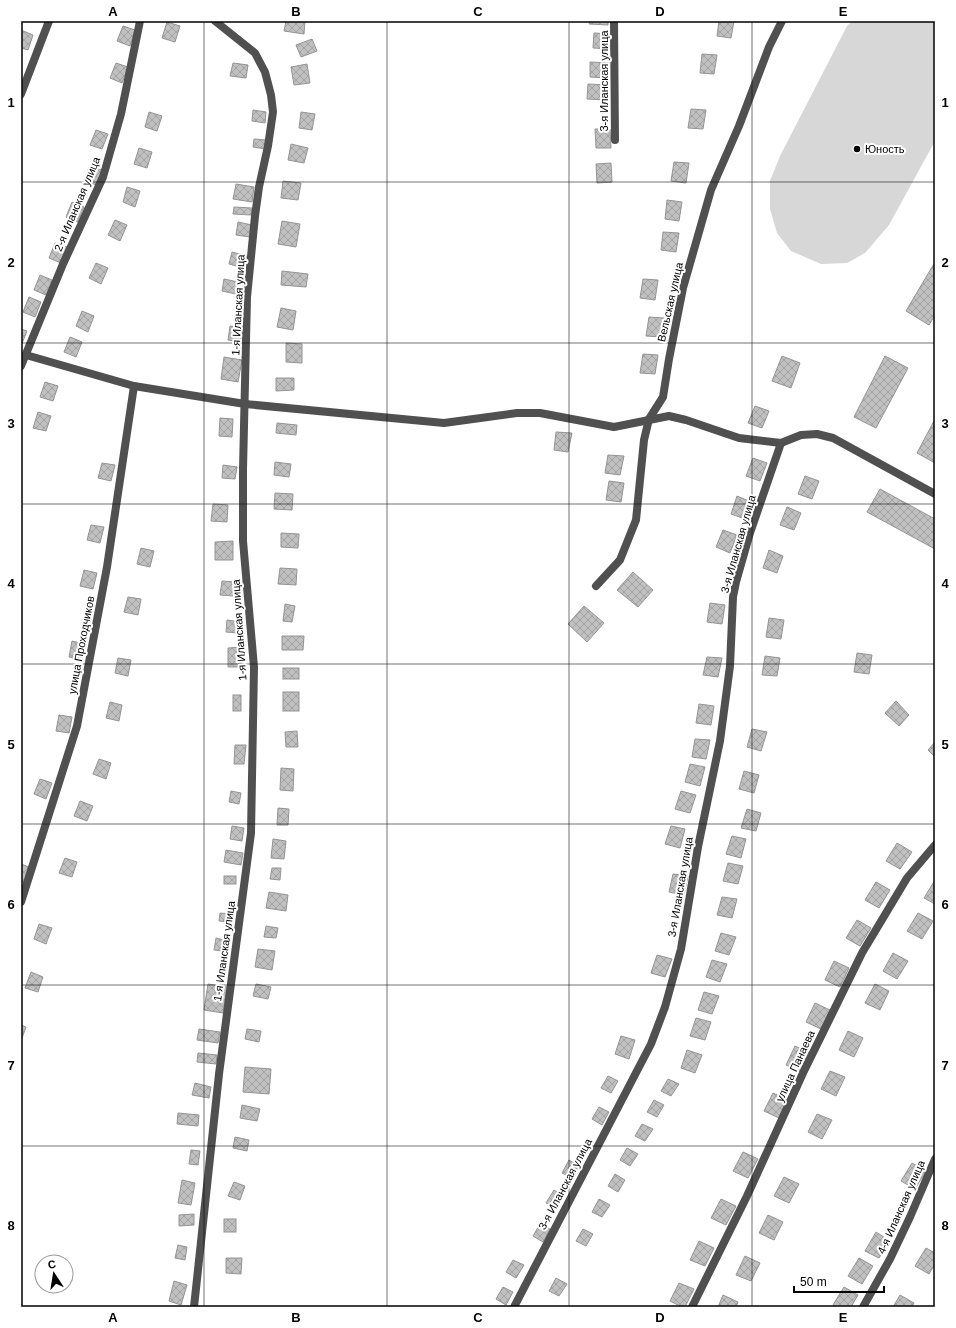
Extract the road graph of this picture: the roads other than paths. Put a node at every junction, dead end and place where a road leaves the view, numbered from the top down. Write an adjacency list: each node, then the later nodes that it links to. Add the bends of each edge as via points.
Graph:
1 (49, 21): 6 (street)
2 (140, 21): 8 (street, 2-я Иланская улица, via 121,114 103,177 63,264)
3 (215, 21): 11 (street, 1-я Иланская улица, via 254,52 265,72 273,112 254,224 248,297)
4 (614, 21): 7 (street, 3-я Иланская улица)
5 (782, 21): 12 (street, Вельская улица, via 711,190 683,288 663,397)
6 (21, 94)
7 (615, 140)
8 (26, 355): 9 (street, 2-я Иланская улица); 10 (street)
9 (21, 366)
10 (134, 386): 11 (street); 17 (street, улица Проходчиков, via 107,567 77,726)
11 (245, 404): 12 (street, via 444,423 517,413 540,413 614,426); 19 (street, 1-я Иланская улица, via 243,542 254,667 251,833 219,1074)
12 (649, 419): 13 (street, via 669,416 739,438); 15 (street, Вельская улица, via 644,440 636,520 620,560)
13 (781, 443): 14 (street, via 800,435 817,434 834,438); 20 (street, 3-я Иланская улица, via 750,533 733,597 730,666 720,741 698,847 681,949 665,1007 651,1044)
14 (935, 494)
15 (596, 586)
16 (935, 845): 21 (street, улица Панаева, via 907,878 862,953)
17 (21, 902)
18 (935, 1159): 22 (street, 4-я Иланская улица, via 890,1259)
19 (194, 1307)
20 (514, 1307)
21 (692, 1307)
22 (863, 1307)

